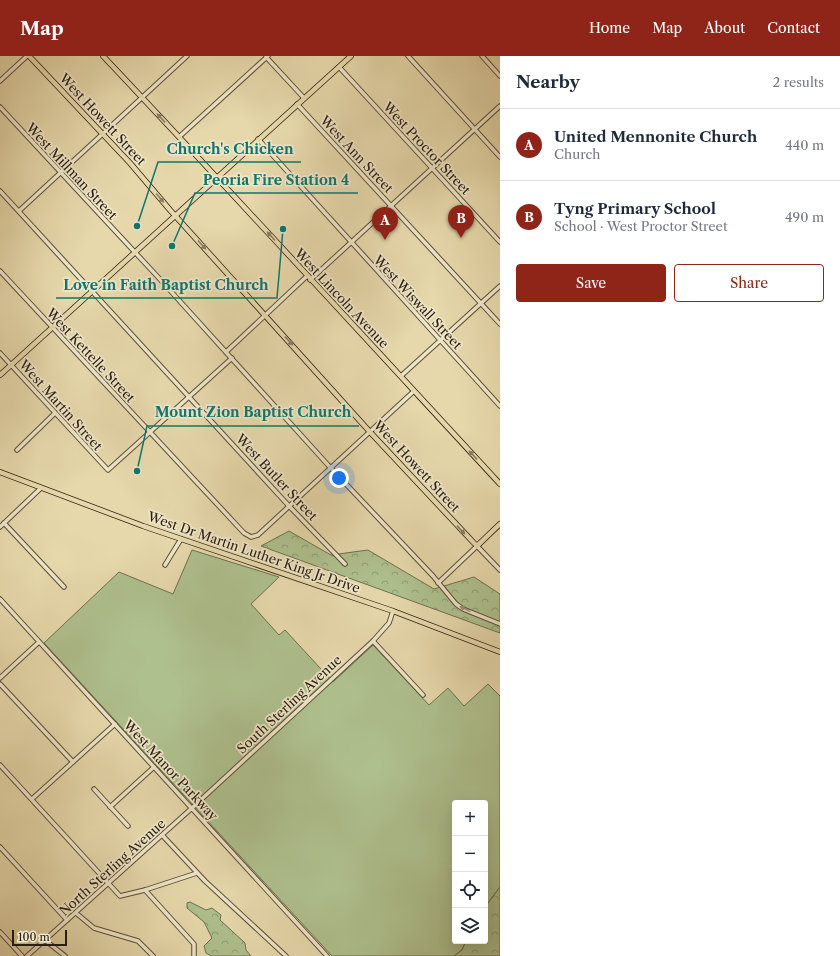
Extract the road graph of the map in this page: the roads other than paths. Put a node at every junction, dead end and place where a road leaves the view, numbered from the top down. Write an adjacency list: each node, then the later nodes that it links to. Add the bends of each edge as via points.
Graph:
1 (28, 56): 10 (street); 17 (main road, West Howett Street)
2 (105, 56): 11 (main road, West Lincoln Avenue)
3 (188, 56): 11 (street)
4 (266, 56): 12 (street); 18 (street)
5 (351, 56): 8 (main road)
6 (408, 56): 16 (street)
7 (482, 56): 9 (street)
8 (339, 66): 12 (main road); 21 (street, West Proctor Street)
9 (500, 76)
10 (0, 81)
11 (142, 98): 17 (street); 18 (main road, West Lincoln Avenue, one-way to 11)
12 (304, 98): 13 (main road)
13 (297, 104): 19 (main road); 25 (street, West Ann Street)
14 (500, 106): 16 (street)
15 (0, 107): 22 (street, West Millman Street)
16 (474, 130): 20 (street); 21 (street)
17 (103, 135): 22 (street); 27 (main road, West Howett Street, one-way to 27, via 130,162)
18 (179, 137): 23 (main road, West Lincoln Avenue)
19 (258, 139): 23 (main road); 29 (street, West Wiswall Street)
20 (500, 157)
21 (432, 168): 25 (street); 28 (street, West Proctor Street)
22 (60, 173): 26 (street); 30 (street, West Millman Street)
23 (217, 176): 27 (main road); 32 (main road, West Lincoln Avenue, one-way to 23)
24 (0, 191): 26 (street, West Butler Street)
25 (391, 205): 29 (street); 35 (street, West Ann Street)
26 (19, 211): 34 (street, West Butler Street)
27 (175, 216): 30 (main road); 36 (main road, West Howett Street, one-way to 36)
28 (500, 242)
29 (350, 243): 32 (street); 39 (street, West Wiswall Street)
30 (135, 252): 34 (main road); 41 (street, West Millman Street)
31 (0, 271): 38 (street, West Kettelle Street)
32 (308, 278): 36 (street); 45 (main road, West Lincoln Avenue)
33 (500, 286): 35 (street)
34 (93, 291): 38 (main road); 47 (street, West Butler Street)
35 (481, 304): 37 (street, West Ann Street); 39 (street)
36 (265, 315): 41 (street); 50 (main road, West Howett Street, one-way to 50)
37 (500, 324)
38 (52, 327): 43 (main road); 51 (street, West Kettelle Street)
39 (440, 341): 45 (street); 48 (street, West Wiswall Street)
40 (0, 352): 43 (street, West Martin Street)
41 (226, 352): 42 (street, West Millman Street)
42 (232, 358): 47 (street); 53 (street, West Millman Street)
43 (11, 365): 44 (main road); 49 (street, West Martin Street)
44 (0, 375)
45 (401, 376): 46 (main road, West Lincoln Avenue)
46 (414, 391): 50 (street); 55 (main road, West Lincoln Avenue, one-way to 46)
47 (189, 398): 51 (street); 57 (street, West Butler Street)
48 (500, 406)
49 (55, 413): 51 (street, West Martin Street, via 108,470); 52 (street)
50 (370, 432): 53 (street); 62 (main road, West Howett Street, one-way to 62)
51 (150, 433): 57 (street, West Kettelle Street, via 244,533 252,538)
52 (17, 450)
53 (330, 468): 57 (street); 66 (street, West Millman Street)
54 (0, 472): 56 (main road, West Dr Martin Luther King Jr Drive)
55 (500, 484)
56 (41, 488): 58 (street); 61 (main road, West Dr Martin Luther King Jr Drive)
57 (289, 506): 63 (street, West Butler Street)
58 (4, 523): 60 (street); 67 (street)
59 (500, 524): 62 (main road)
60 (0, 527)
61 (181, 538): 64 (street); 69 (main road, West Dr Martin Luther King Jr Drive)
62 (477, 546): 65 (street, West Howett Street); 66 (street)
63 (345, 564)
64 (165, 565)
65 (500, 570)
66 (438, 583): 70 (street, West Millman Street, one-way to 66, via 461,608)
67 (64, 587)
68 (0, 600): 72 (street, West Manor Parkway)
69 (393, 611): 71 (street, South Sterling Avenue, via 389,623); 73 (main road, West Dr Martin Luther King Jr Drive)
70 (500, 624)
71 (373, 641): 76 (street); 84 (street, South Sterling Avenue)
72 (39, 642): 74 (street); 77 (street, West Manor Parkway)
73 (500, 652)
74 (0, 678)
75 (0, 684): 78 (street)
76 (423, 695)
77 (115, 724): 78 (street); 80 (street, West Manor Parkway)
78 (73, 762): 82 (street)
79 (0, 765): 82 (street)
80 (154, 767): 83 (street); 84 (street, West Manor Parkway)
81 (94, 789): 83 (street)
82 (32, 799): 89 (street)
83 (110, 807): 85 (street)
84 (192, 808): 86 (street, North Sterling Avenue); 101 (street, West Manor Parkway)
85 (128, 826)
86 (162, 835): 88 (street); 89 (street, North Sterling Avenue)
87 (0, 848): 92 (street)
88 (197, 873): 90 (street); 100 (street)
89 (109, 884): 90 (street, via 120,896); 91 (street, North Sterling Avenue)
90 (145, 890): 99 (street, via 194,944)
91 (76, 913): 92 (street, North Sterling Avenue); 98 (street, via 94,928 138,941)
92 (67, 920): 94 (street, North Sterling Avenue)
93 (0, 932): 95 (street)
94 (46, 941): 96 (street, North Sterling Avenue); 97 (street)
95 (22, 956)
96 (27, 956)
97 (65, 956)
98 (152, 956)
99 (194, 956)
100 (286, 956)
101 (327, 956)

